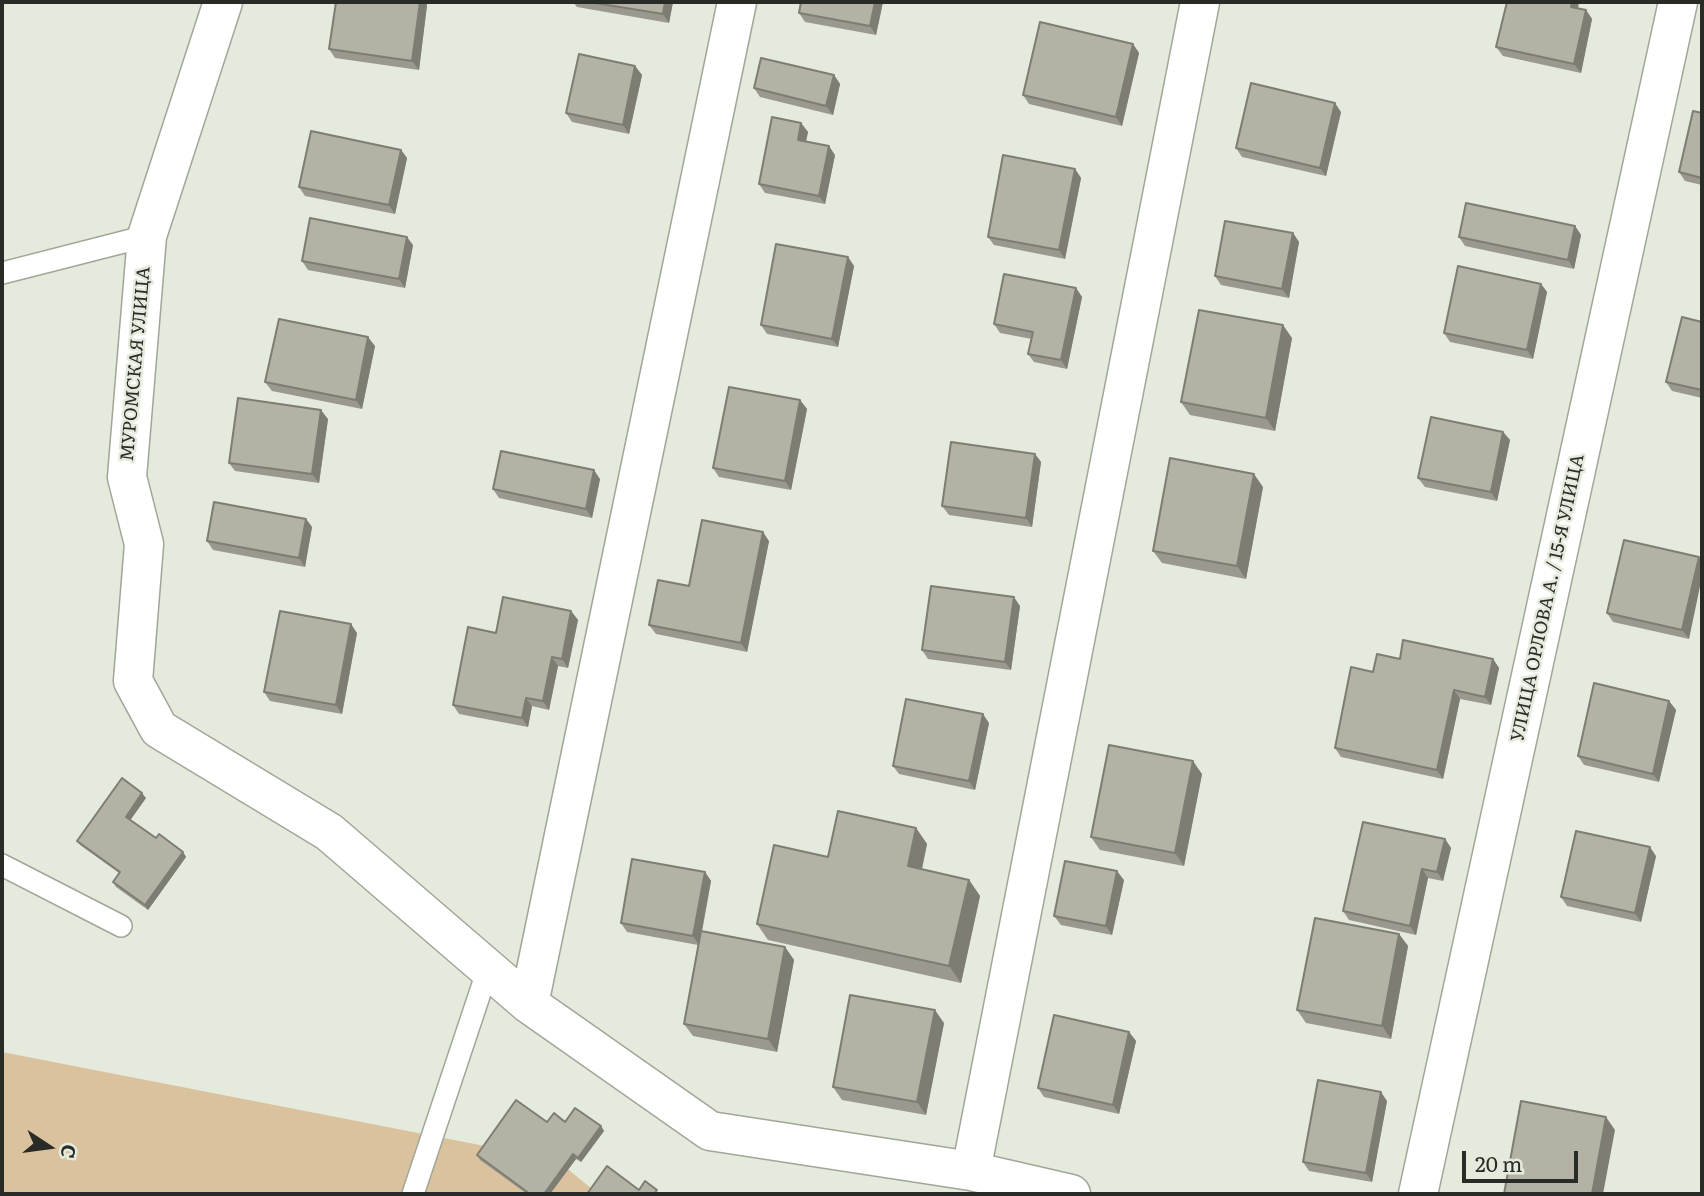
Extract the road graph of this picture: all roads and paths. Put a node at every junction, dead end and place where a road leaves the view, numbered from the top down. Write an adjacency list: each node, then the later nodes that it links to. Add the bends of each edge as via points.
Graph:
1 (223, 2): 5 (street, МУРОМСКАЯ УЛИЦА)
2 (737, 2): 10 (street)
3 (1200, 2): 11 (street)
4 (1678, 2): 14 (street, УЛИЦА ОРЛОВА А. / 15-Я УЛИЦА)
5 (147, 236): 6 (lane); 9 (street, МУРОМСКАЯ УЛИЦА, via 127,477 144,544 133,681 159,729 328,832)
6 (2, 273)
7 (2, 865): 8 (lane)
8 (121, 926)
9 (488, 969): 10 (street); 12 (lane)
10 (529, 1004): 11 (street, via 710,1131)
11 (971, 1171): 13 (street)
12 (413, 1194)
13 (1071, 1194)
14 (1418, 1194)

